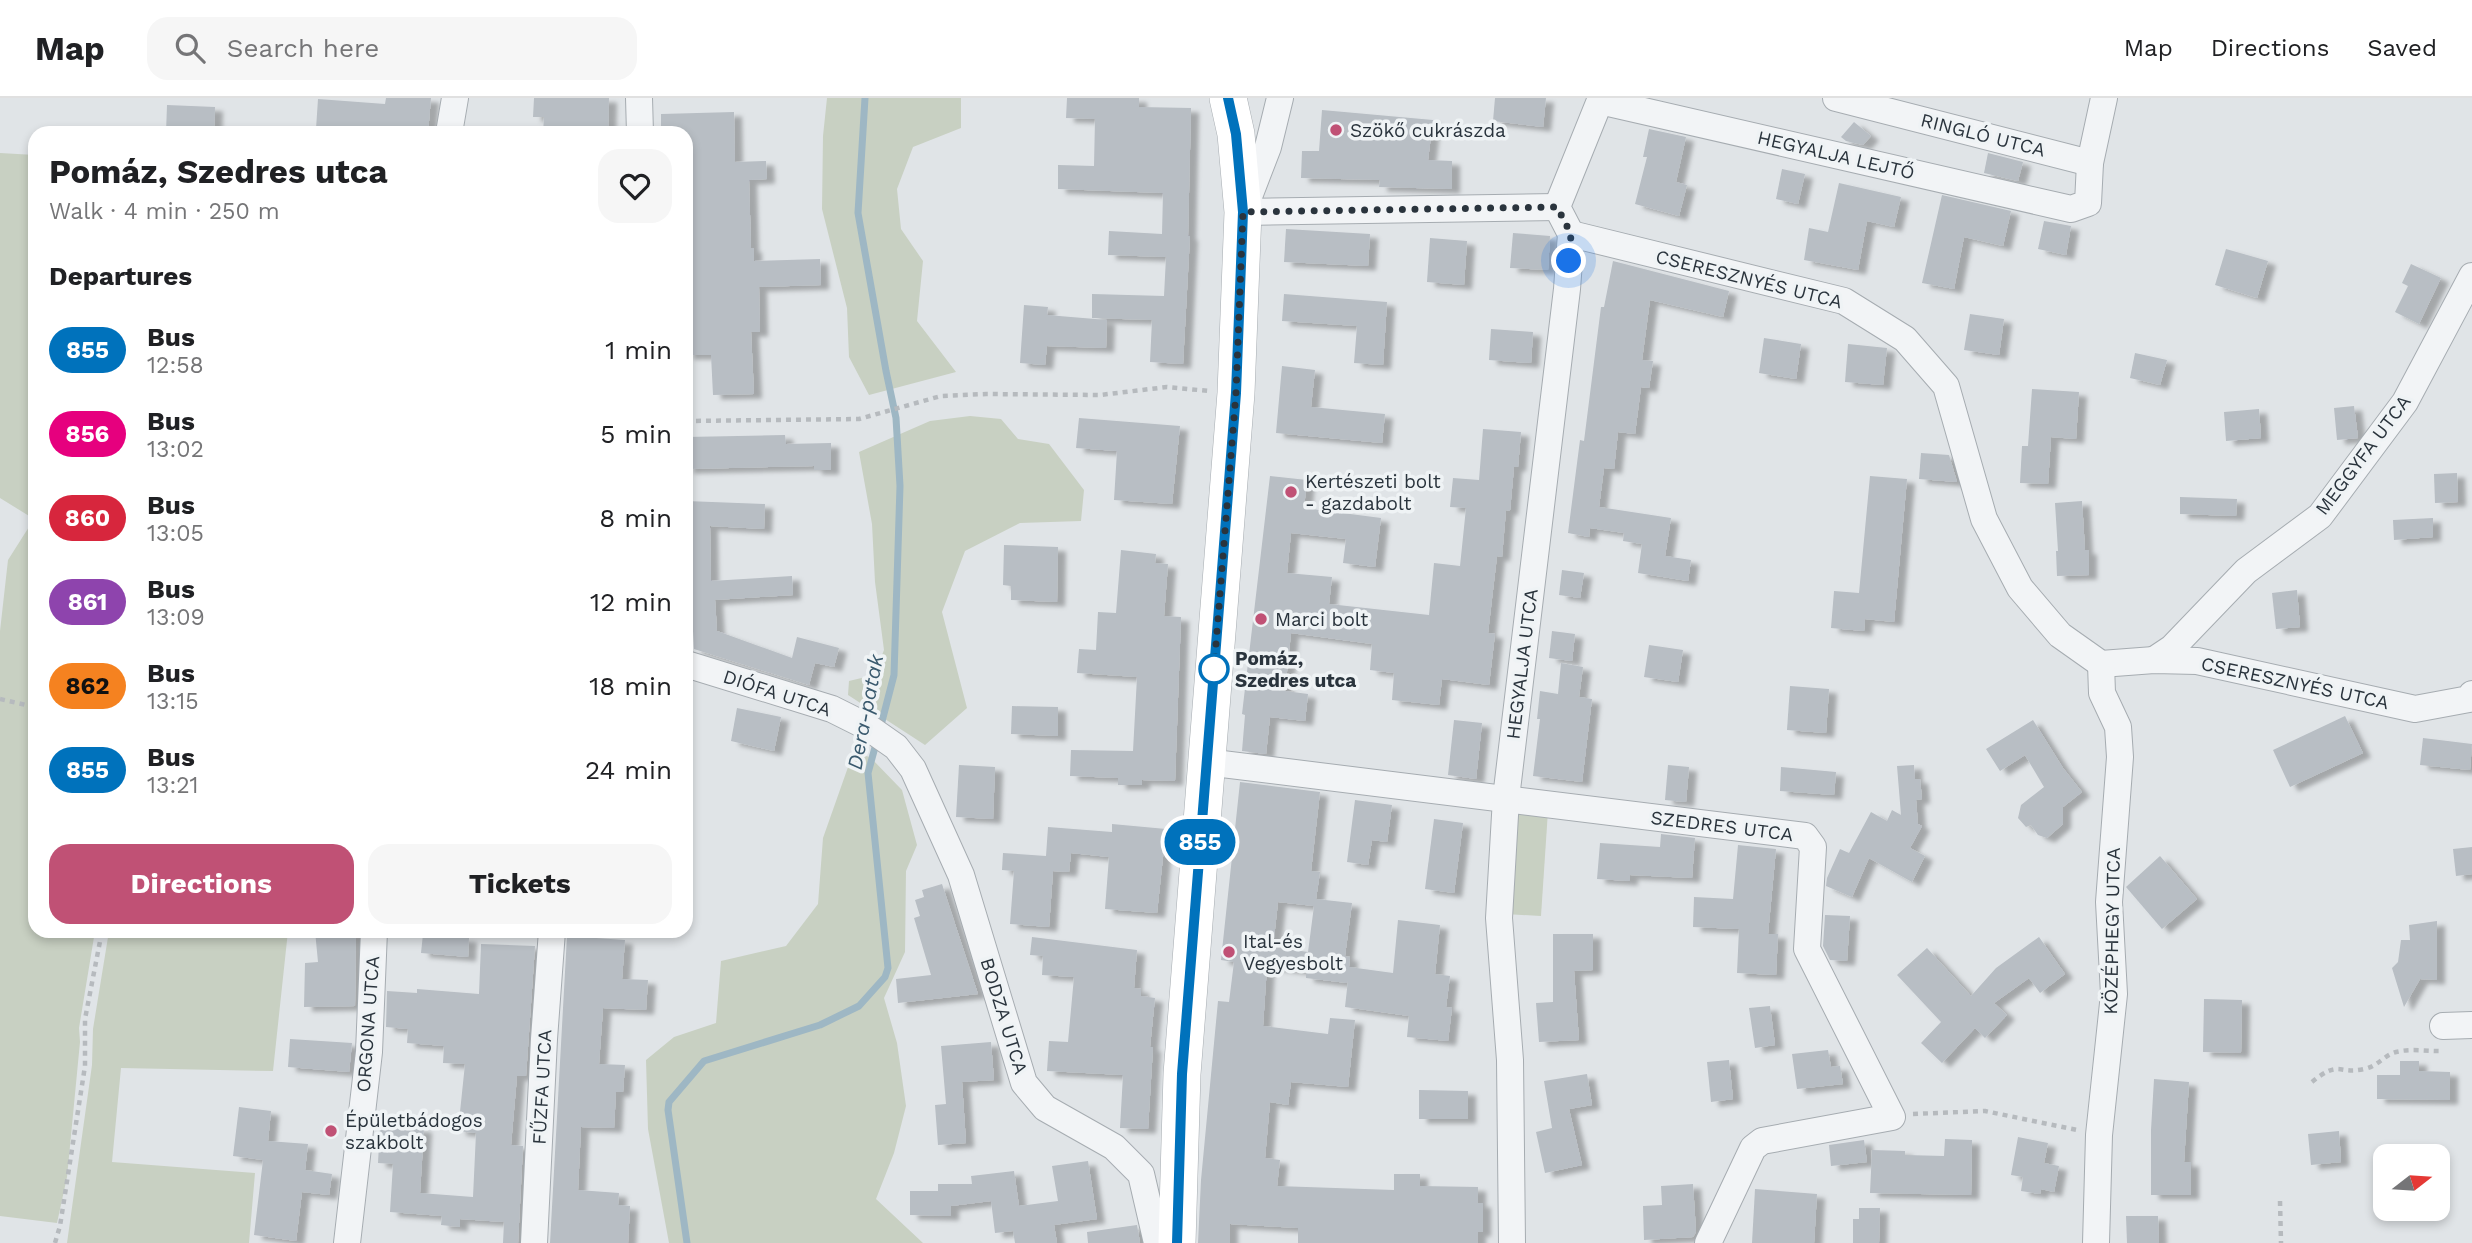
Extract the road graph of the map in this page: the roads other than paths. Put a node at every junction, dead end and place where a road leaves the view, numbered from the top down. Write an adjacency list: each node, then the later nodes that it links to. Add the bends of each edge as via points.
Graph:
1 (455, 98): 8 (street)
2 (639, 98): 9 (street)
3 (1228, 98): 12 (main road)
4 (1280, 98): 12 (street, via 1268,147)
5 (1836, 98): 10 (street, RINGLÓ UTCA)
6 (2104, 98): 10 (street)
7 (1601, 99): 10 (street, HEGYALJA LEJTŐ, via 2071,209 2088,203); 11 (street)
8 (450, 126)
9 (640, 126)
10 (2090, 163)
11 (1557, 207): 12 (street); 13 (street)
12 (1243, 212): 20 (main road, via 1236,393)
13 (1571, 234): 16 (street, CSERESZNYÉS UTCA, via 1844,301 1905,340 1946,386 1984,519 2020,588 2060,635); 21 (street, HEGYALJA UTCA)
14 (2472, 276): 15 (street, MEGGYFA UTCA, via 2405,402 2320,516 2246,571 2172,648)
15 (2154, 660): 16 (street, CSERESZNYÉS UTCA); 18 (street, CSERESZNYÉS UTCA, via 2197,661 2415,709)
16 (2101, 664): 32 (street, KÖZÉPHEGY UTCA, via 2102,693 2118,727 2120,757 2109,902 2114,993 2099,1135)
17 (693, 666): 19 (street, DIÓFA UTCA, via 832,709)
18 (2471, 699)
19 (896, 747): 28 (street, BODZA UTCA, via 913,769 961,875 1024,1083 1045,1108 1114,1147 1141,1174)
20 (1206, 762): 21 (street, SZEDRES UTCA); 29 (main road, via 1182,1074)
21 (1506, 798): 30 (street, HEGYALJA UTCA, via 1499,918 1510,1060); 31 (street, SZEDRES UTCA, via 1805,836 1813,847 1808,954 1892,1117 1762,1141 1753,1148)
22 (374, 938): 26 (street, ORGONA UTCA, via 369,1052)
23 (551, 938): 27 (street, FŰZFA UTCA)
24 (2472, 1026): 25 (street)
25 (2441, 1038)
26 (347, 1243)
27 (534, 1243)
28 (1157, 1243)
29 (1177, 1243)
30 (1513, 1243)
31 (1707, 1243)
32 (2096, 1243)

